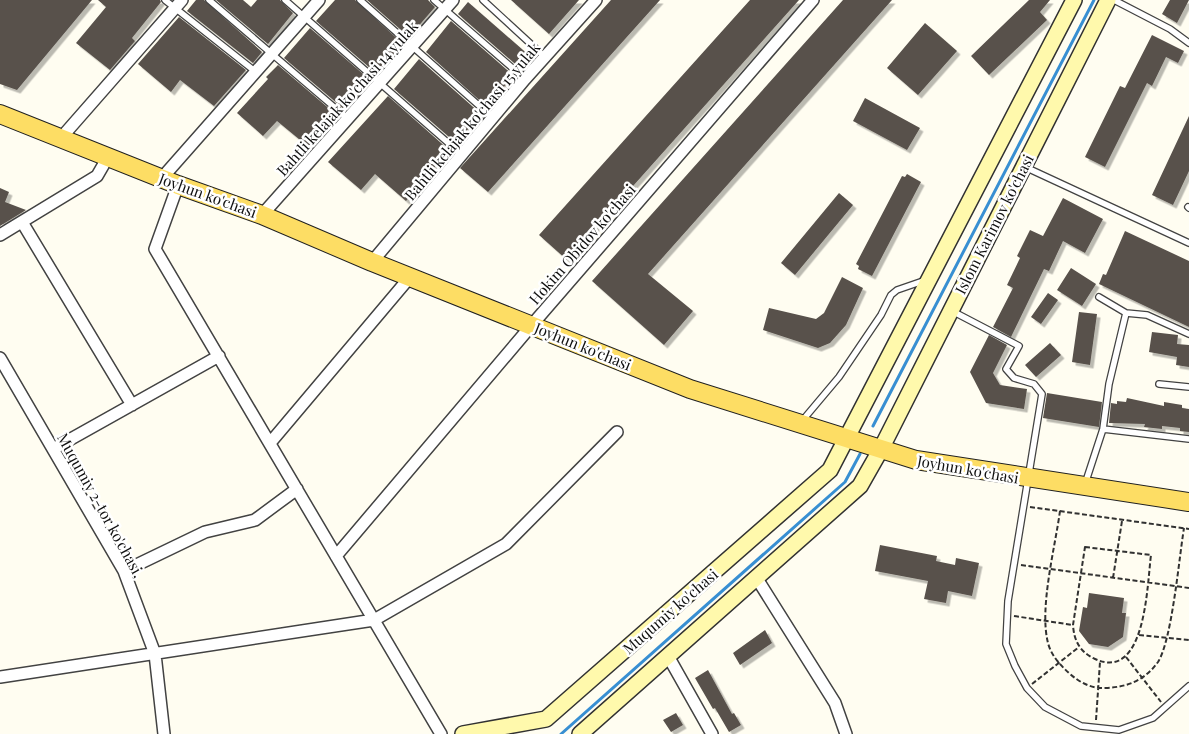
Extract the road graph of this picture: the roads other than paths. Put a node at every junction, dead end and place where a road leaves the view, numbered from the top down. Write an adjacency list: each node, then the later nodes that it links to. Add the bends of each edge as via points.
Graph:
1 (166, 0): 14 (lane)
2 (209, 0): 19 (lane)
3 (285, 0): 16 (lane)
4 (320, 0): 16 (street)
5 (360, 0): 18 (lane)
6 (434, 0): 15 (lane)
7 (453, 0): 15 (street, Bahtli kelajak ko'chasi 14 yulak)
8 (483, 0): 20 (lane)
9 (596, 0): 20 (street, Bahtli kelajak ko'chasi 15 yulak)
10 (813, 0): 43 (street, Hokim Obidov ko'chasi)
11 (1074, 0): 39 (main road, Islom Karimov ko'chasi)
12 (1108, 0): 30 (main road, Islom Karimov ko'chasi)
13 (1114, 0): 17 (lane, via 1170,29)
14 (179, 4): 21 (lane); 27 (street)
15 (445, 10): 18 (street, Bahtli kelajak ko'chasi 14 yulak); 22 (lane)
16 (305, 17): 19 (street); 23 (lane)
17 (1189, 43)
18 (413, 46): 23 (street, Bahtli kelajak ko'chasi 14 yulak); 25 (lane)
19 (271, 55): 21 (street); 26 (lane)
20 (545, 57): 22 (street, Bahtli kelajak ko'chasi 15 yulak)
21 (256, 72): 31 (street)
22 (525, 80): 25 (street, Bahtli kelajak ko'chasi 15 yulak)
23 (379, 83): 26 (street, Bahtli kelajak ko'chasi 14 yulak); 28 (lane)
24 (0, 114): 27 (main road, Joyhun ko'chasi)
25 (493, 118): 28 (street, Bahtli kelajak ko'chasi 15 yulak)
26 (348, 119): 33 (street, Bahtli kelajak ko'chasi 14 yulak)
27 (61, 138): 29 (main road, Joyhun ko'chasi)
28 (462, 155): 37 (street, Bahtli kelajak ko'chasi 15 yulak)
29 (108, 156): 31 (main road, Joyhun ko'chasi); 34 (street, via 97,176)
30 (1024, 166): 36 (lane); 41 (main road, Islom Karimov ko'chasi)
31 (162, 178): 32 (main road, Joyhun ko'chasi)
32 (178, 185): 33 (main road, Joyhun ko'chasi); 45 (street, via 155,248)
33 (262, 215): 37 (main road, Joyhun ko'chasi)
34 (22, 222): 35 (street); 49 (street)
35 (0, 235)
36 (1189, 243)
37 (372, 262): 38 (main road, Joyhun ko'chasi)
38 (410, 277): 43 (main road, Joyhun ko'chasi); 55 (street)
39 (930, 278): 50 (lane, via 891,295 839,377); 53 (main road, Islom Karimov ko'chasi)
40 (1099, 297): 42 (lane)
41 (950, 310): 57 (main road, Islom Karimov ko'chasi); 58 (lane, via 1019,346 1006,369 1014,378 1034,384 1042,394)
42 (1126, 313): 44 (lane, via 1147,315); 51 (lane, via 1108,384)
43 (531, 326): 50 (main road, Joyhun ko'chasi, via 690,389); 62 (street, Hokim Obidov ko'chasi)
44 (1189, 334)
45 (219, 356): 49 (street); 55 (street)
46 (0, 358): 56 (street, Muqumiy 2-tor ko'chasi,)
47 (1159, 384): 48 (lane)
48 (1189, 387)
49 (132, 405): 56 (street)
50 (799, 424): 53 (main road, Joyhun ko'chasi)
51 (1103, 429): 54 (lane); 59 (lane)
52 (617, 432): 65 (street, via 506,544)
53 (847, 439): 57 (main road, Joyhun ko'chasi); 72 (main road, Muqumiy ko'chasi, via 830,470 546,719)
54 (1189, 439)
55 (270, 442): 60 (street)
56 (53, 449): 63 (street, Muqumiy 2-tor ko'chasi,)
57 (881, 449): 58 (main road, Joyhun ko'chasi, via 916,460); 64 (main road, via 860,486)
58 (1027, 479): 59 (main road, Joyhun ko'chasi); 69 (lane, via 1007,615 1006,644 1027,688 1045,707 1081,726 1118,730 1153,718)
59 (1084, 486): 61 (main road, Joyhun ko'chasi)
60 (297, 489): 62 (street); 63 (street, via 255,520 205,532)
61 (1189, 502)
62 (336, 556): 65 (street)
63 (124, 571): 66 (street, Muqumiy 2-tor ko'chasi,)
64 (756, 577): 67 (main road); 75 (street, via 835,703)
65 (374, 620): 66 (street); 71 (street)
66 (155, 654): 68 (street); 70 (street, Muqumiy 2-tor ko'chasi,)
67 (668, 656): 73 (main road); 74 (street)
68 (0, 677)
69 (1189, 686)
70 (164, 734)
71 (441, 734)
72 (463, 734)
73 (581, 734)
74 (712, 734)
75 (846, 734)

